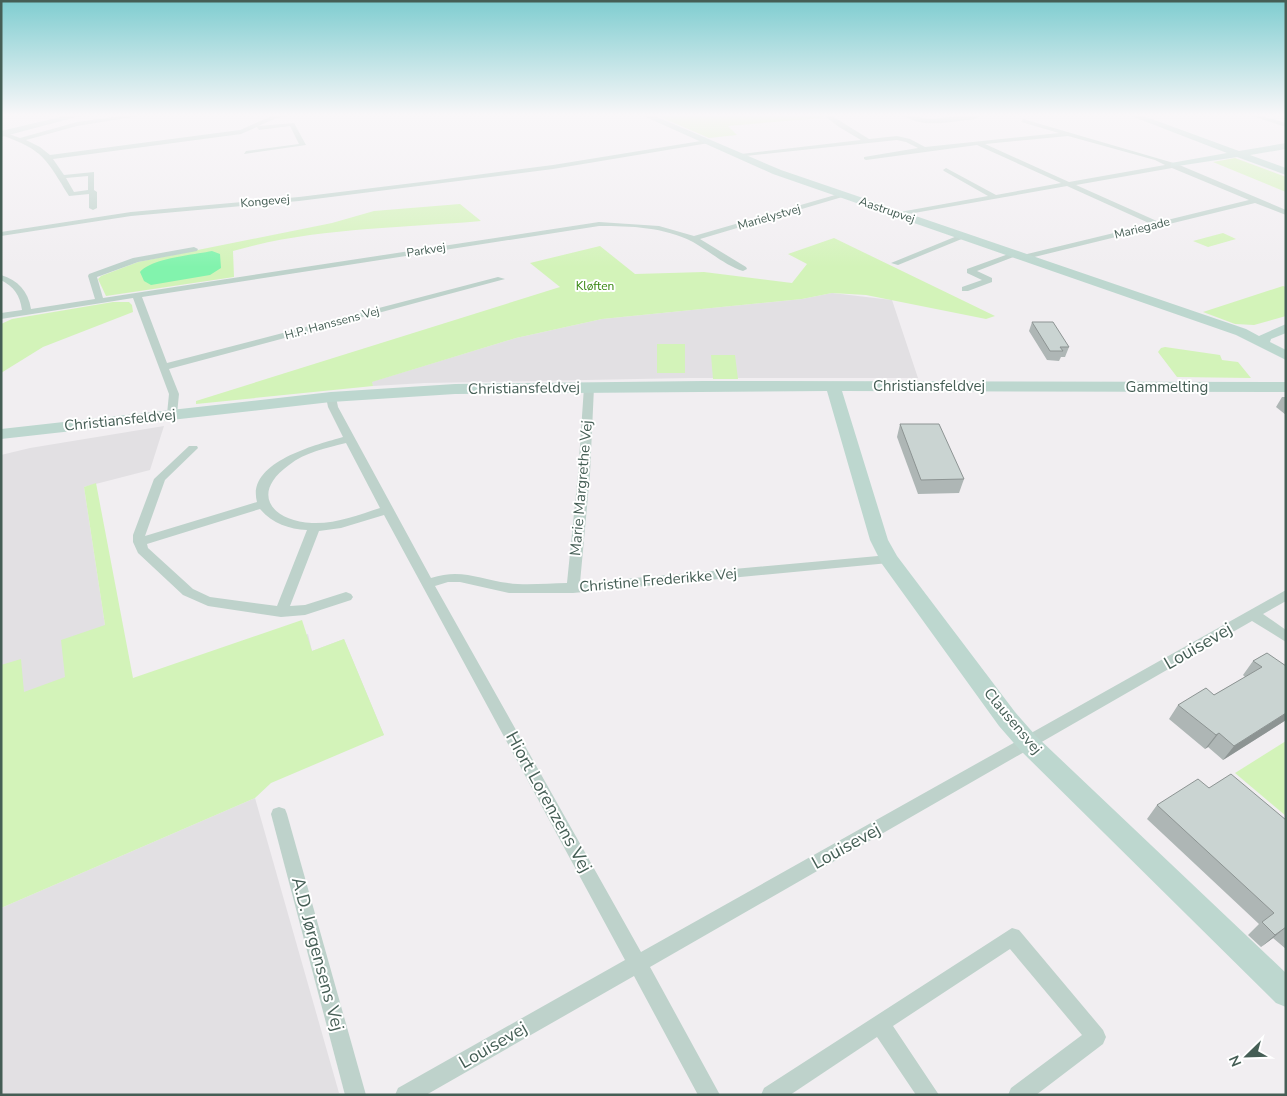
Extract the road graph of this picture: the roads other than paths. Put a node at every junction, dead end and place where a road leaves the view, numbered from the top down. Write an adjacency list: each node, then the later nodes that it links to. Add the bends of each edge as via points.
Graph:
1 (55, 165): 9 (street)
2 (553, 165): 19 (street, Kongevej, via 299,199 131,214)
3 (764, 165): 12 (street, Aastrupvej)
4 (1026, 165): 10 (street)
5 (1175, 165): 10 (street); 14 (street)
6 (1268, 165): 8 (street)
7 (946, 170): 13 (street)
8 (1286, 172)
9 (62, 177): 11 (street, via 92,173); 15 (street, via 72,194 93,192)
10 (1068, 184): 13 (street); 18 (street)
11 (91, 188)
12 (845, 195): 16 (street, Aastrupvej); 21 (street, Marielystvej)
13 (995, 197): 16 (street)
14 (1258, 200): 17 (street); 18 (street, Mariegade)
15 (92, 208)
16 (900, 214): 20 (street, Aastrupvej)
17 (1286, 214)
18 (1157, 224): 23 (street, Mariegade)
19 (1, 234)
20 (965, 236): 23 (street, Aastrupvej); 24 (street)
21 (693, 239): 25 (street, Parkvej); 29 (street, Parkvej, via 626,224 578,226)
22 (194, 249): 30 (street, via 136,260 92,276)
23 (1021, 256): 28 (street, via 970,271 989,280); 34 (street, Aastrupvej)
24 (895, 263)
25 (743, 269)
26 (1, 278): 31 (street, via 20,288)
27 (500, 279): 36 (street, H.P. Hanssens Vej)
28 (965, 289)
29 (137, 296): 30 (street, Parkvej); 36 (street)
30 (100, 301): 31 (street, Parkvej)
31 (27, 312): 32 (street, Parkvej)
32 (1, 316)
33 (1286, 328): 34 (street, via 1265,337)
34 (1263, 343): 35 (street, Aastrupvej)
35 (1286, 356)
36 (164, 367): 42 (street, via 174,394)
37 (833, 386): 38 (street, Christiansfeldvej); 39 (street, Christiansfeldvej); 50 (street, Clausensvej, via 878,540)
38 (1049, 386): 40 (street, Gammelting)
39 (589, 387): 41 (street, Christiansfeldvej, via 456,389); 52 (street, Marie Margrethe Vej)
40 (1286, 387)
41 (331, 397): 42 (street, Christiansfeldvej); 44 (street, Hiort Lorenzens Vej)
42 (172, 414): 43 (street, Christiansfeldvej)
43 (1, 434)
44 (350, 438): 46 (street, via 286,461 266,480 260,494); 47 (street, Hiort Lorenzens Vej)
45 (193, 448): 49 (street, via 160,479 138,535)
46 (262, 505): 48 (street, via 269,515 285,523); 49 (street)
47 (387, 510): 48 (street, via 333,526); 51 (street, Hiort Lorenzens Vej)
48 (314, 528): 55 (street)
49 (139, 542): 55 (street, via 142,550 188,592 198,597)
50 (889, 559): 52 (street, Christine Frederikke Vej); 58 (street, Clausensvej)
51 (429, 583): 52 (street, Christine Frederikke Vej, via 460,577 509,588); 60 (street, Hiort Lorenzens Vej)
52 (573, 588)
53 (1286, 595): 56 (street, Louisevej)
54 (346, 597): 55 (street, via 305,610)
55 (281, 612)
56 (1253, 614): 57 (street); 58 (street, Louisevej)
57 (1286, 637)
58 (1028, 743): 60 (street, Louisevej); 61 (street, Clausensvej)
59 (279, 814): 63 (street, A.D. Jørgensens Vej)
60 (636, 963): 64 (street, Louisevej); 65 (street, Hiort Lorenzens Vej)
61 (1286, 993)
62 (880, 1024): 66 (street); 67 (street); 68 (street, via 1012,937 1096,1037)
63 (356, 1095)
64 (405, 1095)
65 (710, 1095)
66 (771, 1095)
67 (929, 1095)
68 (1018, 1095)

